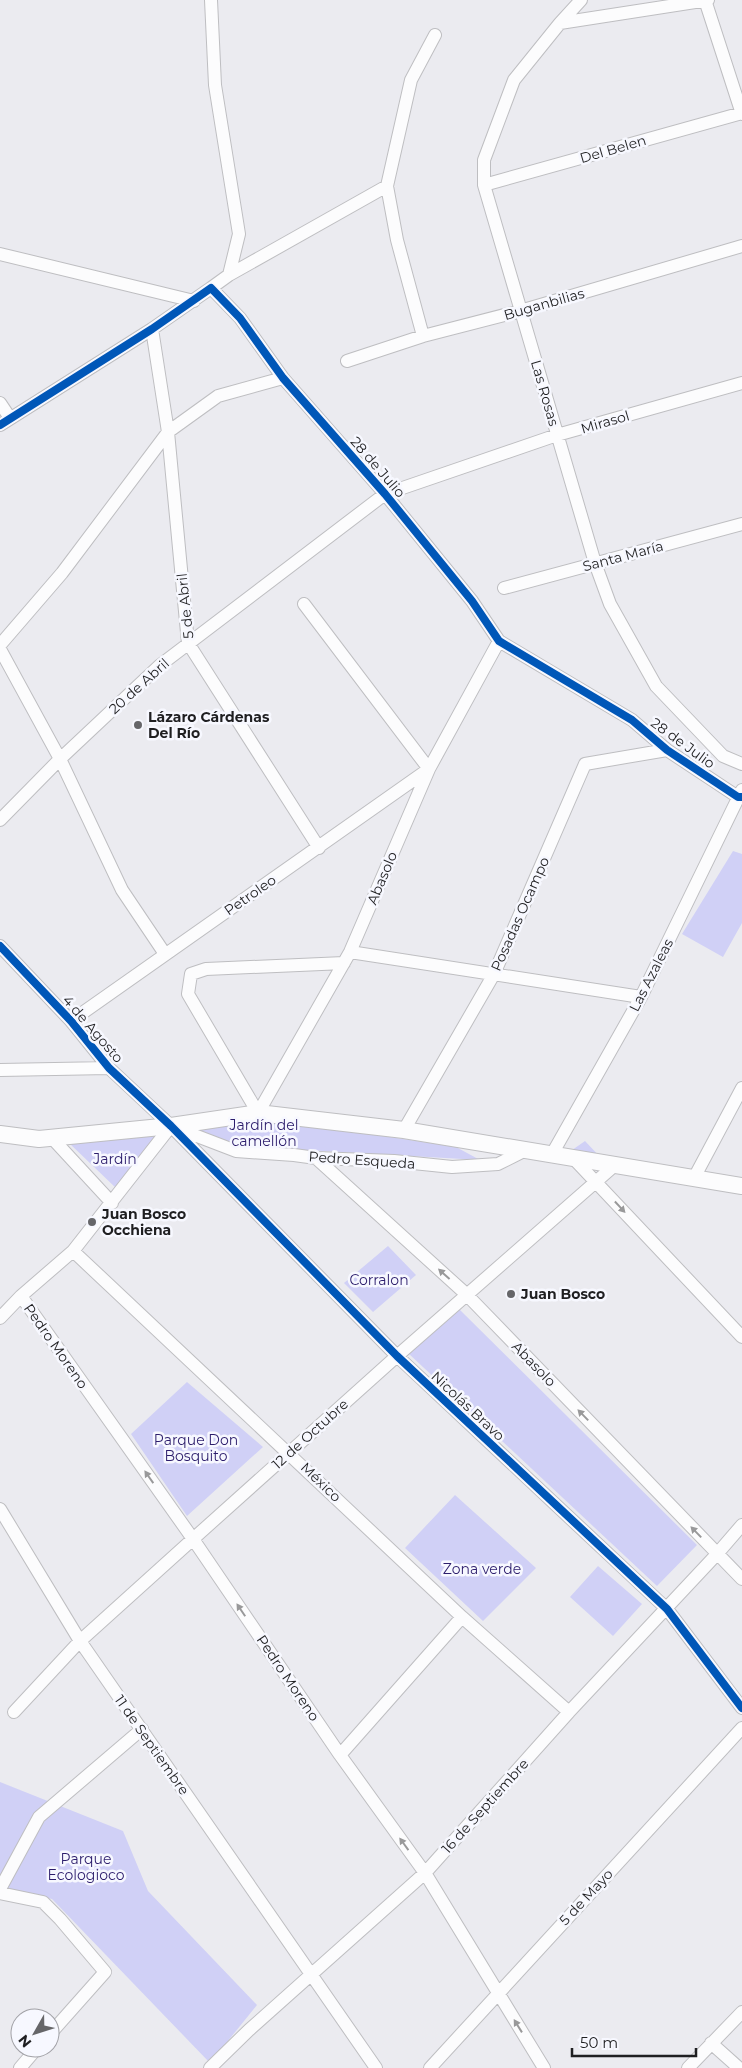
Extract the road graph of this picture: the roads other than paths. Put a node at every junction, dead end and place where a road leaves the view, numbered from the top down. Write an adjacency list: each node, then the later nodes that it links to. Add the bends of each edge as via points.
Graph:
1 (211, 0): 11 (street, via 215,85 239,234)
2 (581, 0): 4 (street, Las Rosas)
3 (706, 0): 4 (street); 6 (street)
4 (560, 22): 7 (street, Las Rosas, via 514,80 484,160)
5 (435, 35): 8 (street, via 411,80)
6 (742, 113): 7 (street, Del Belen)
7 (484, 185): 14 (street, Las Rosas)
8 (387, 186): 11 (street); 16 (street, via 397,240)
9 (742, 246): 14 (street, Buganbilias)
10 (0, 254): 13 (street)
11 (229, 275): 12 (street)
12 (212, 288): 13 (street); 18 (street, 28 de Julio, via 240,318)
13 (194, 301): 15 (street)
14 (520, 311): 16 (street, Buganbilias); 23 (street, Las Rosas)
15 (152, 329): 21 (street); 22 (street, 5 de Abril)
16 (422, 336): 17 (street, Buganbilias)
17 (347, 361)
18 (283, 378): 22 (street, via 218,396); 24 (street, 28 de Julio)
19 (742, 383): 23 (street, Mirasol)
20 (0, 403): 21 (street)
21 (5, 422)
22 (168, 432): 30 (street, 5 de Abril); 31 (street, via 62,573)
23 (557, 435): 24 (street, Mirasol); 26 (street, Las Rosas)
24 (385, 494): 29 (street, 28 de Julio); 30 (street, 20 de Abril)
25 (742, 524): 26 (street, Santa María)
26 (595, 563): 27 (street, Santa María); 35 (street, Las Rosas, via 610,604 656,686 723,756)
27 (504, 588)
28 (304, 604): 36 (street)
29 (500, 640): 33 (street, 28 de Julio, via 632,720); 36 (street, Abasolo)
30 (188, 643): 34 (street, 20 de Abril); 39 (street, 5 de Abril)
31 (0, 645)
32 (0, 649): 34 (street)
33 (668, 750): 37 (street, 28 de Julio); 43 (street, Posadas Ocampo, via 585,764)
34 (60, 759): 38 (street, 20 de Abril); 41 (street, via 122,890)
35 (742, 764)
36 (429, 769): 39 (street, Petroleo); 42 (street, Abasolo)
37 (741, 794): 44 (street, Las Azaleas)
38 (0, 820)
39 (318, 848): 41 (street, Petroleo)
40 (0, 946): 45 (street, 4 de Agosto)
41 (165, 954): 45 (street, Petroleo)
42 (347, 958): 43 (street); 49 (street, Abasolo); 49 (street, via 206,969 191,974 188,994)
43 (494, 974): 44 (street); 51 (street, Posadas Ocampo)
44 (641, 997): 55 (street, Las Azaleas)
45 (71, 1021): 46 (street, 4 de Agosto)
46 (109, 1068): 47 (street); 50 (street, 4 de Agosto)
47 (0, 1070)
48 (742, 1088): 59 (street)
49 (258, 1113): 50 (street, Pedro Esqueda); 51 (street, Pedro Esqueda)
50 (171, 1126): 53 (street, Pedro Esqueda); 56 (street, Pedro Esqueda, via 236,1151); 62 (street); 68 (street, Nicolás Bravo)
51 (404, 1130): 54 (street, Pedro Esqueda)
52 (0, 1134): 53 (street, Pedro Esqueda)
53 (52, 1138): 62 (street)
54 (524, 1151): 55 (street, Pedro Esqueda); 56 (street, Pedro Esqueda, via 498,1164 452,1167)
55 (551, 1156): 57 (street, Pedro Esqueda)
56 (316, 1158): 64 (street, Abasolo, one-way to 56)
57 (574, 1159): 58 (street, Pedro Esqueda); 60 (street)
58 (615, 1165): 59 (street, Pedro Esqueda); 60 (street, 12 de Octubre)
59 (694, 1178): 61 (street, Pedro Esqueda)
60 (595, 1182): 64 (street, 12 de Octubre); 67 (street, one-way to 67)
61 (742, 1186)
62 (112, 1203): 63 (street)
63 (73, 1251): 65 (street); 69 (street, México)
64 (466, 1294): 68 (street, 12 de Octubre); 73 (street, Abasolo, one-way to 64)
65 (21, 1296): 66 (street); 72 (street, Pedro Moreno, one-way to 65)
66 (0, 1318)
67 (742, 1337)
68 (396, 1356): 69 (street, 12 de Octubre); 75 (street, Nicolás Bravo)
69 (290, 1453): 72 (street, 12 de Octubre); 76 (street, México)
70 (0, 1511): 77 (street, 11 de Septiembre)
71 (742, 1525): 73 (street, 16 de Septiembre)
72 (193, 1539): 77 (street, 12 de Octubre); 83 (street, Pedro Moreno, one-way to 72)
73 (717, 1554): 74 (street, Abasolo); 75 (street, 16 de Septiembre)
74 (742, 1580)
75 (667, 1609): 78 (street, Nicolás Bravo); 80 (street, 16 de Septiembre)
76 (462, 1617): 80 (street, México); 83 (street)
77 (80, 1642): 79 (street, 12 de Octubre); 82 (street, 11 de Septiembre)
78 (742, 1708)
79 (14, 1712)
80 (569, 1712): 84 (street, 16 de Septiembre)
81 (742, 1728): 87 (street, 5 de Mayo)
82 (142, 1729): 85 (street, via 40,1817); 86 (street, 11 de Septiembre)
83 (340, 1755): 84 (street, Pedro Moreno, one-way to 83)
84 (425, 1873): 86 (street, 16 de Septiembre); 87 (street, Pedro Moreno)
85 (0, 1891): 89 (street, via 43,1902 105,1972)
86 (312, 1975): 93 (street, 16 de Septiembre); 94 (street, 11 de Septiembre)
87 (498, 1993): 95 (street, 5 de Mayo); 96 (street, Pedro Moreno, one-way to 87)
88 (742, 2012): 90 (street)
89 (60, 2023)
90 (711, 2043): 97 (street); 98 (street)
91 (28, 2058): 92 (street)
92 (20, 2068)
93 (210, 2068)
94 (376, 2068)
95 (430, 2068)
96 (544, 2068)
97 (688, 2068)
98 (739, 2068)

